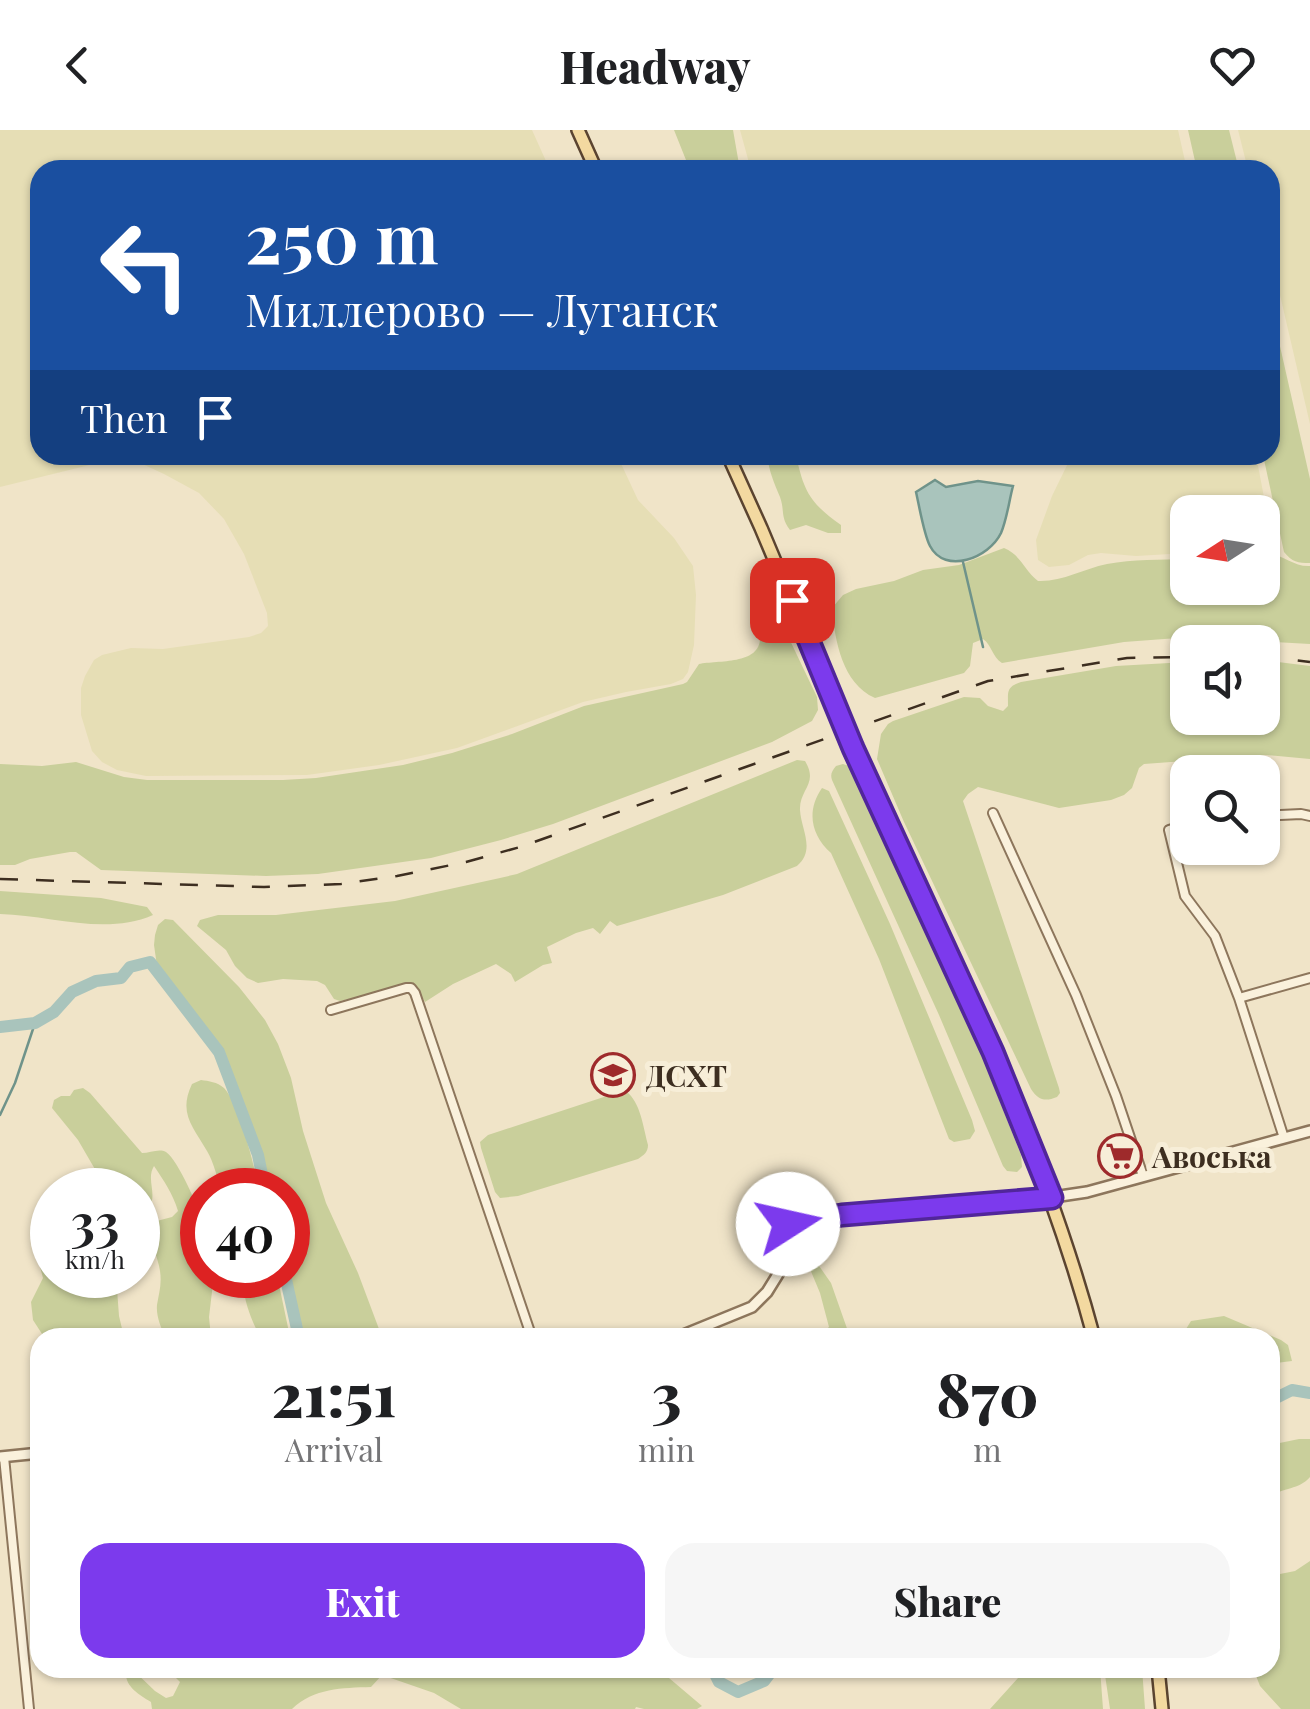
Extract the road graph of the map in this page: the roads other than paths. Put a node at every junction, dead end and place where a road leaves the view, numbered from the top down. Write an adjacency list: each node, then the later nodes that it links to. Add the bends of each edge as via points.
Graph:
1 (578, 130): 2 (main road)
2 (592, 160)
3 (733, 465): 14 (main road, bridge)
4 (994, 813): 13 (street, via 1076,995)
5 (1280, 815): 6 (street)
6 (1310, 816)
7 (1177, 865): 9 (street, via 1185,896 1214,936)
8 (1310, 978): 9 (street)
9 (1239, 998): 12 (street)
10 (331, 1010): 17 (street, via 411,988)
11 (1310, 1131): 12 (street)
12 (1284, 1138): 13 (street)
13 (1144, 1176): 14 (street)
14 (1052, 1198): 15 (street); 19 (main road)
15 (788, 1224): 16 (street, via 793,1250); 16 (street, via 773,1234)
16 (779, 1272): 18 (street, via 752,1307)
17 (529, 1328)
18 (701, 1328)
19 (1091, 1328)
20 (30, 1454): 21 (street)
21 (2, 1457): 23 (street)
22 (1159, 1678): 24 (main road)
23 (30, 1709)
24 (1162, 1709)

